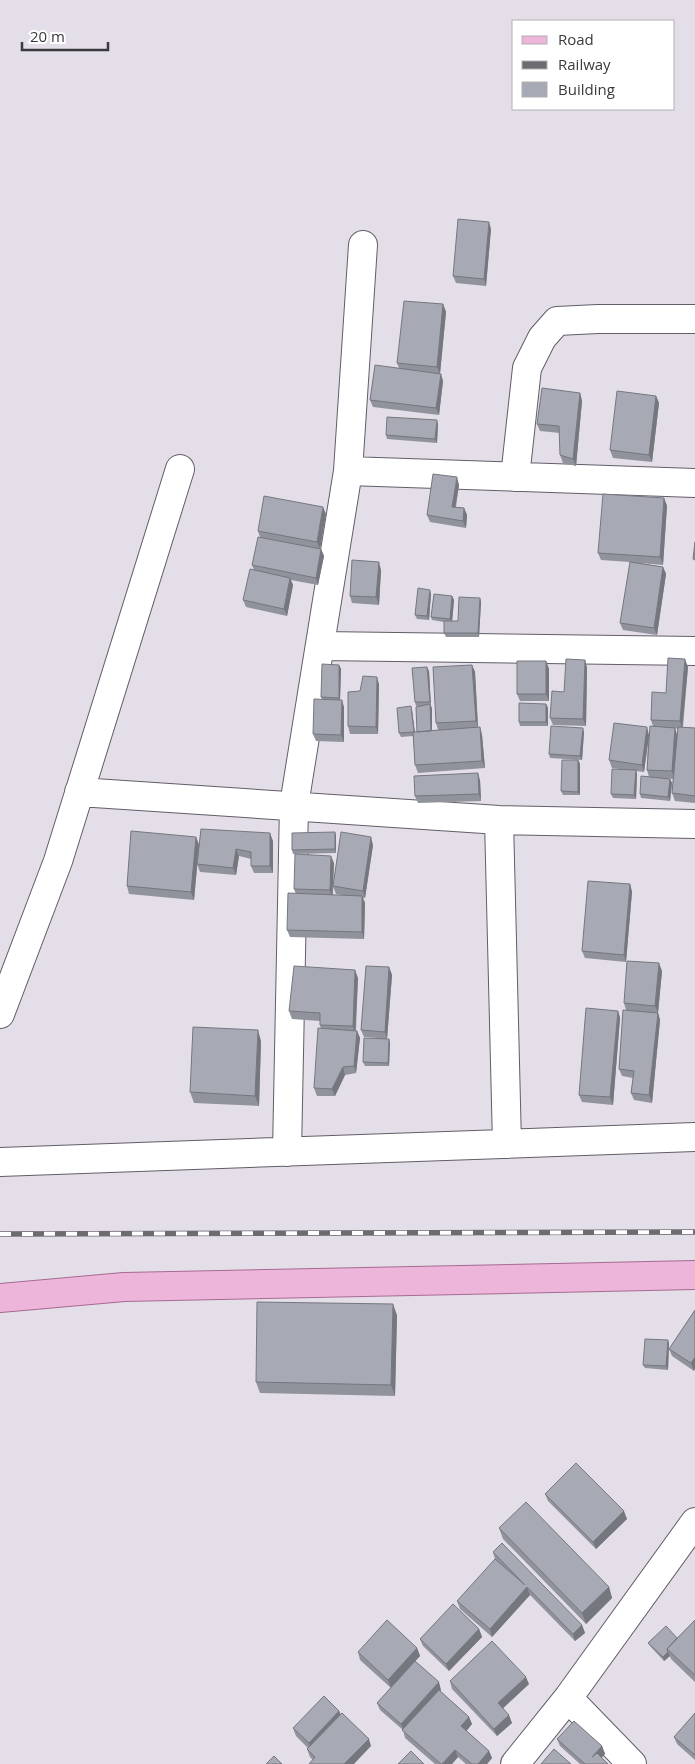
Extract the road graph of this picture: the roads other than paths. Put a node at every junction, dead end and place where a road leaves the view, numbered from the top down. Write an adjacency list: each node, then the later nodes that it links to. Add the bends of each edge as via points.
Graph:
1 (363, 245): 4 (street)
2 (695, 319): 5 (street, via 557,321 542,338 527,368)
3 (180, 469): 9 (street)
4 (348, 471): 5 (street); 7 (street)
5 (515, 478): 6 (street)
6 (695, 483)
7 (320, 646): 8 (street); 10 (street)
8 (695, 651)
9 (79, 792): 10 (street); 13 (street, via 58,861)
10 (294, 805): 11 (street); 16 (street)
11 (499, 820): 12 (street); 15 (street)
12 (695, 824)
13 (0, 1014)
14 (695, 1137): 15 (street)
15 (507, 1144): 16 (street)
16 (287, 1152): 17 (street)
17 (0, 1162)
18 (695, 1275): 19 (main road, via 124,1287)
19 (0, 1298)
20 (695, 1522): 21 (street)
21 (568, 1698): 22 (street); 23 (street)
22 (515, 1764)
23 (632, 1764)

